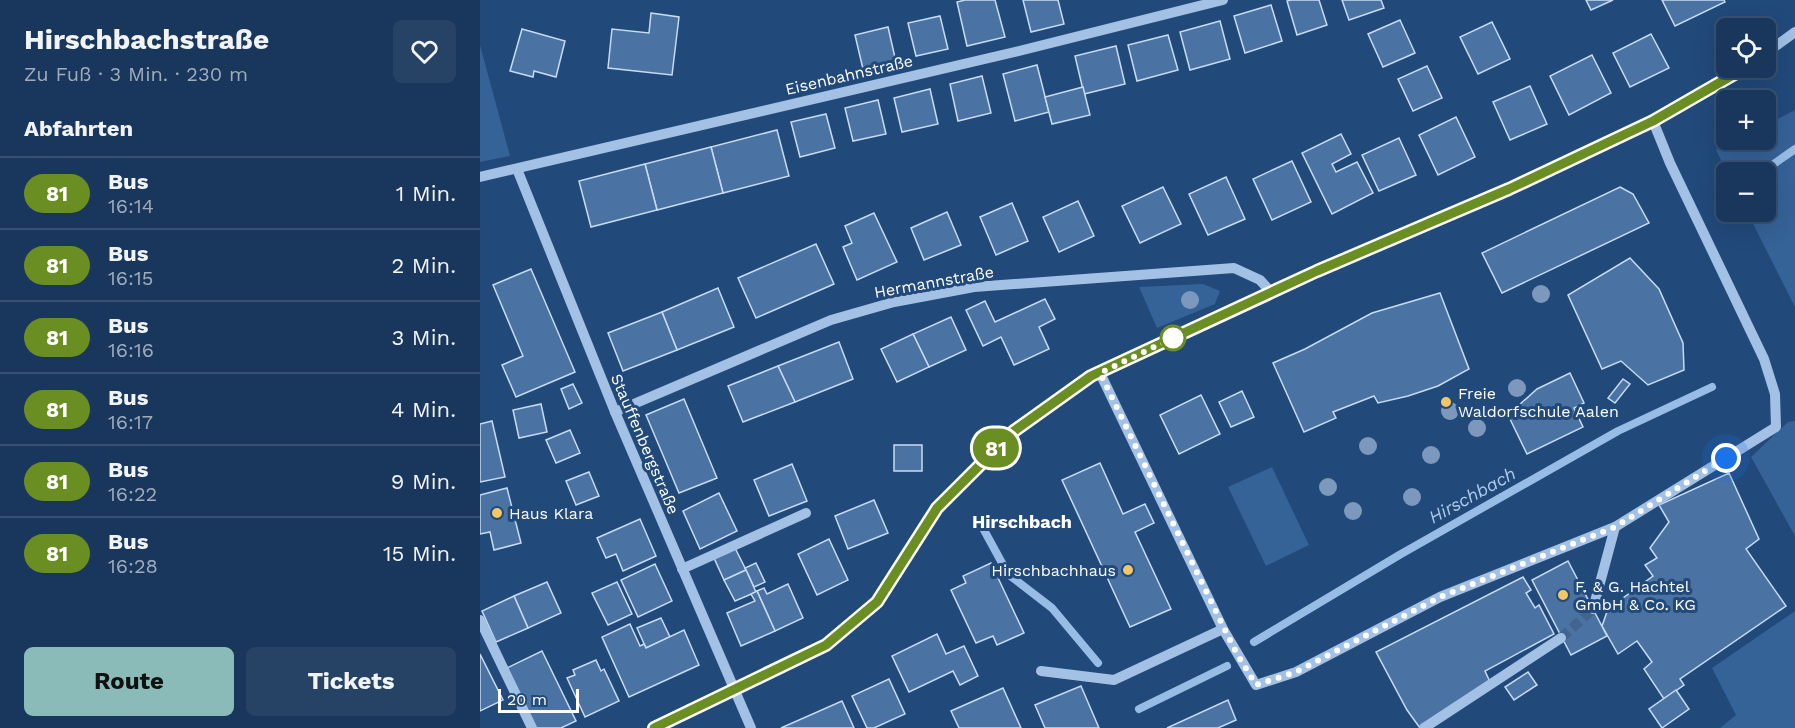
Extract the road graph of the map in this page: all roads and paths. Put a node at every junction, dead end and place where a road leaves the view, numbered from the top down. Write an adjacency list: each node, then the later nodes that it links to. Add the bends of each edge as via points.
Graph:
1 (1223, 0): 6 (street, Eisenbahnstraße)
2 (1795, 32): 3 (street)
3 (1776, 46)
4 (1728, 78): 5 (street)
5 (1653, 121): 8 (street, via 1461,211); 12 (street, via 1764,359 1775,394 1776,426)
6 (517, 169): 7 (street, Eisenbahnstraße); 10 (street, Stauffenbergstraße)
7 (480, 177)
8 (1271, 292): 9 (street); 10 (street, Hermannstraße, via 1260,280 1234,268 974,287 894,302 831,320)
9 (1100, 373): 16 (street); 19 (street, via 1014,431 937,508 877,602 826,645)
10 (615, 412): 13 (street, Stauffenbergstraße)
11 (806, 513): 13 (street)
12 (1615, 527): 14 (street); 16 (street, via 1440,597 1296,672 1256,685)
13 (682, 569): 19 (street, Stauffenbergstraße)
14 (1593, 609)
15 (480, 620): 20 (street)
16 (1224, 628): 18 (street, via 1114,680)
17 (1562, 638): 23 (street)
18 (1041, 671)
19 (734, 691): 21 (street); 22 (street, Stauffenbergstraße)
20 (532, 728)
21 (654, 728)
22 (751, 728)
23 (1424, 728)

